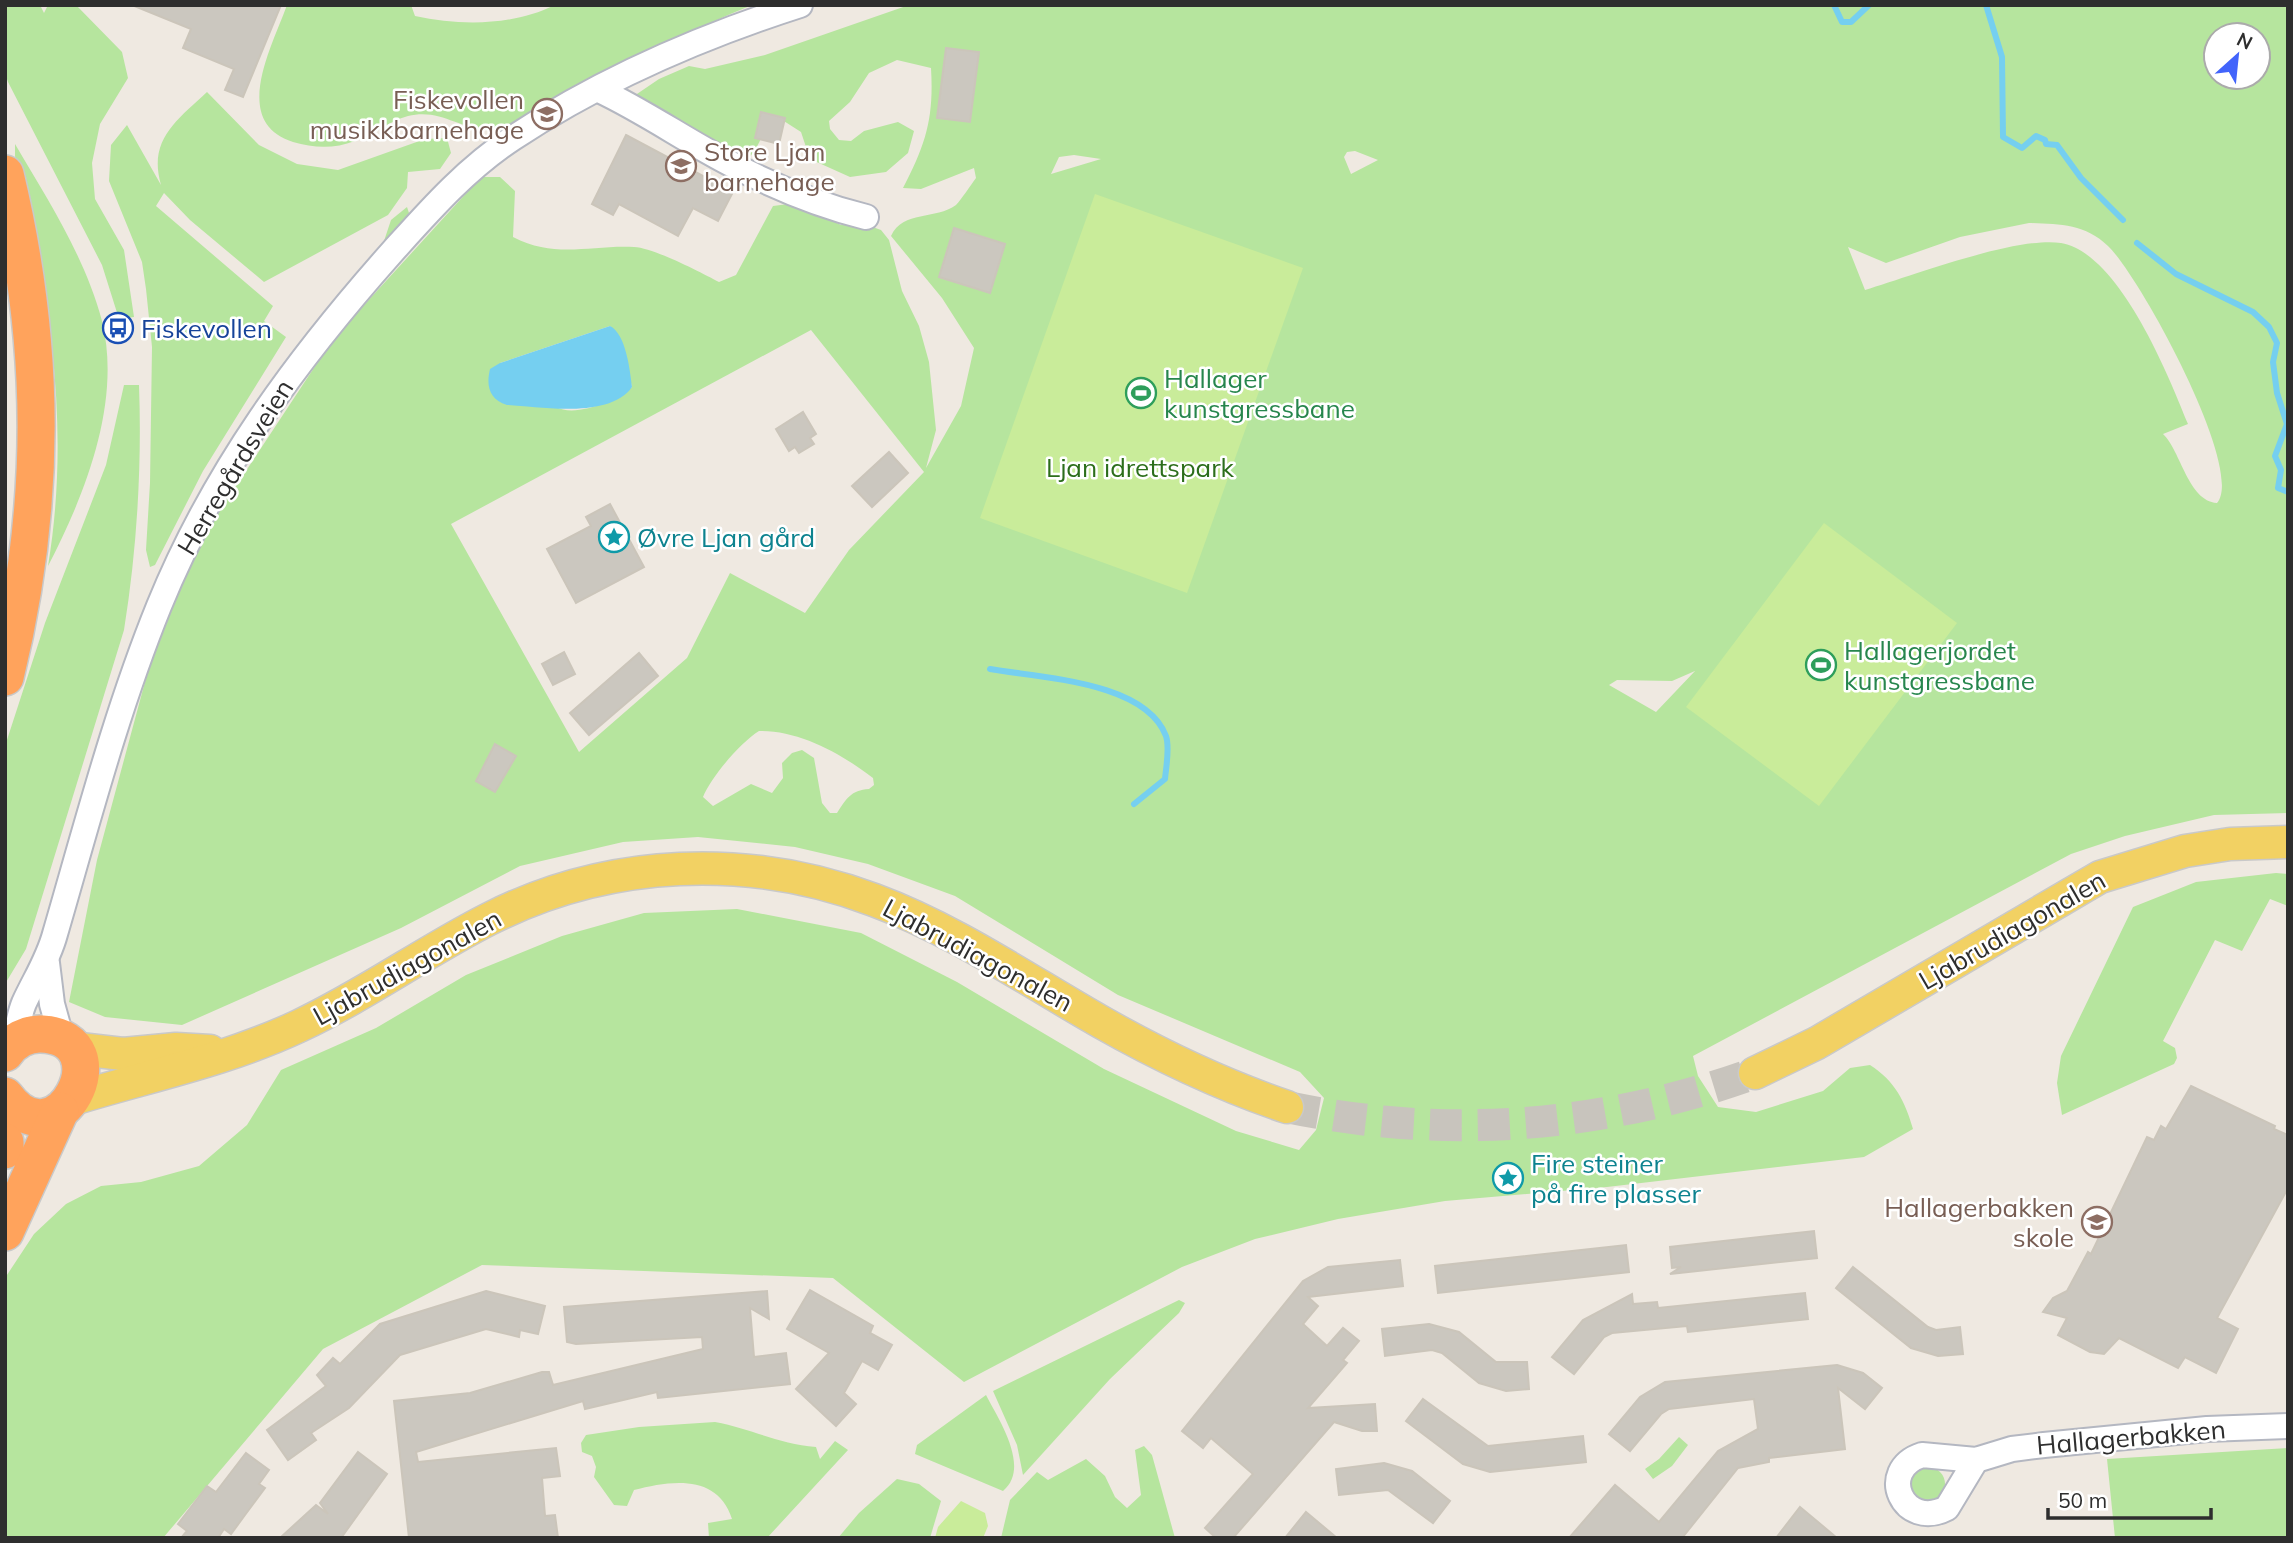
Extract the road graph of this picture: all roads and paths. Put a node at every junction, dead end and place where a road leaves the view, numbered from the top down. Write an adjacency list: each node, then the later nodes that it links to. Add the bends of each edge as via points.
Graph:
1 (800, 5): 2 (street, Herregårdsveien, via 704,38)
2 (598, 90): 4 (street, via 735,166); 7 (street, Herregårdsveien, via 514,138 440,198 300,359 239,449 187,544 152,624 124,702)
3 (5, 174): 5 (highway, via 30,308 38,446 28,566)
4 (866, 216)
5 (5, 677)
6 (2288, 842): 11 (main road, Ljabrudiagonalen, via 2185,851 2100,877 1828,1037)
7 (47, 963): 8 (street, Herregårdsveien, via 52,1004); 9 (street, Herregårdsveien, via 22,1007)
8 (66, 1044): 9 (highway, via 52,1036 32,1034); 10 (main road, Ljabrudiagonalen, via 123,1054 176,1049); 12 (highway, via 81,1073)
9 (8, 1048)
10 (228, 1052): 12 (main road, Ljabrudiagonalen); 14 (main road, Ljabrudiagonalen, via 316,1018 431,950 531,901 613,876 733,869 837,888 919,919 1206,1077)
11 (1755, 1073)
12 (66, 1105): 13 (highway, via 34,1115); 17 (highway)
13 (7, 1107)
14 (1287, 1107)
15 (5, 1142): 16 (highway)
16 (5, 1150)
17 (5, 1233)
18 (2288, 1426): 19 (street, Hallagerbakken, via 2044,1445)
19 (1976, 1460)

